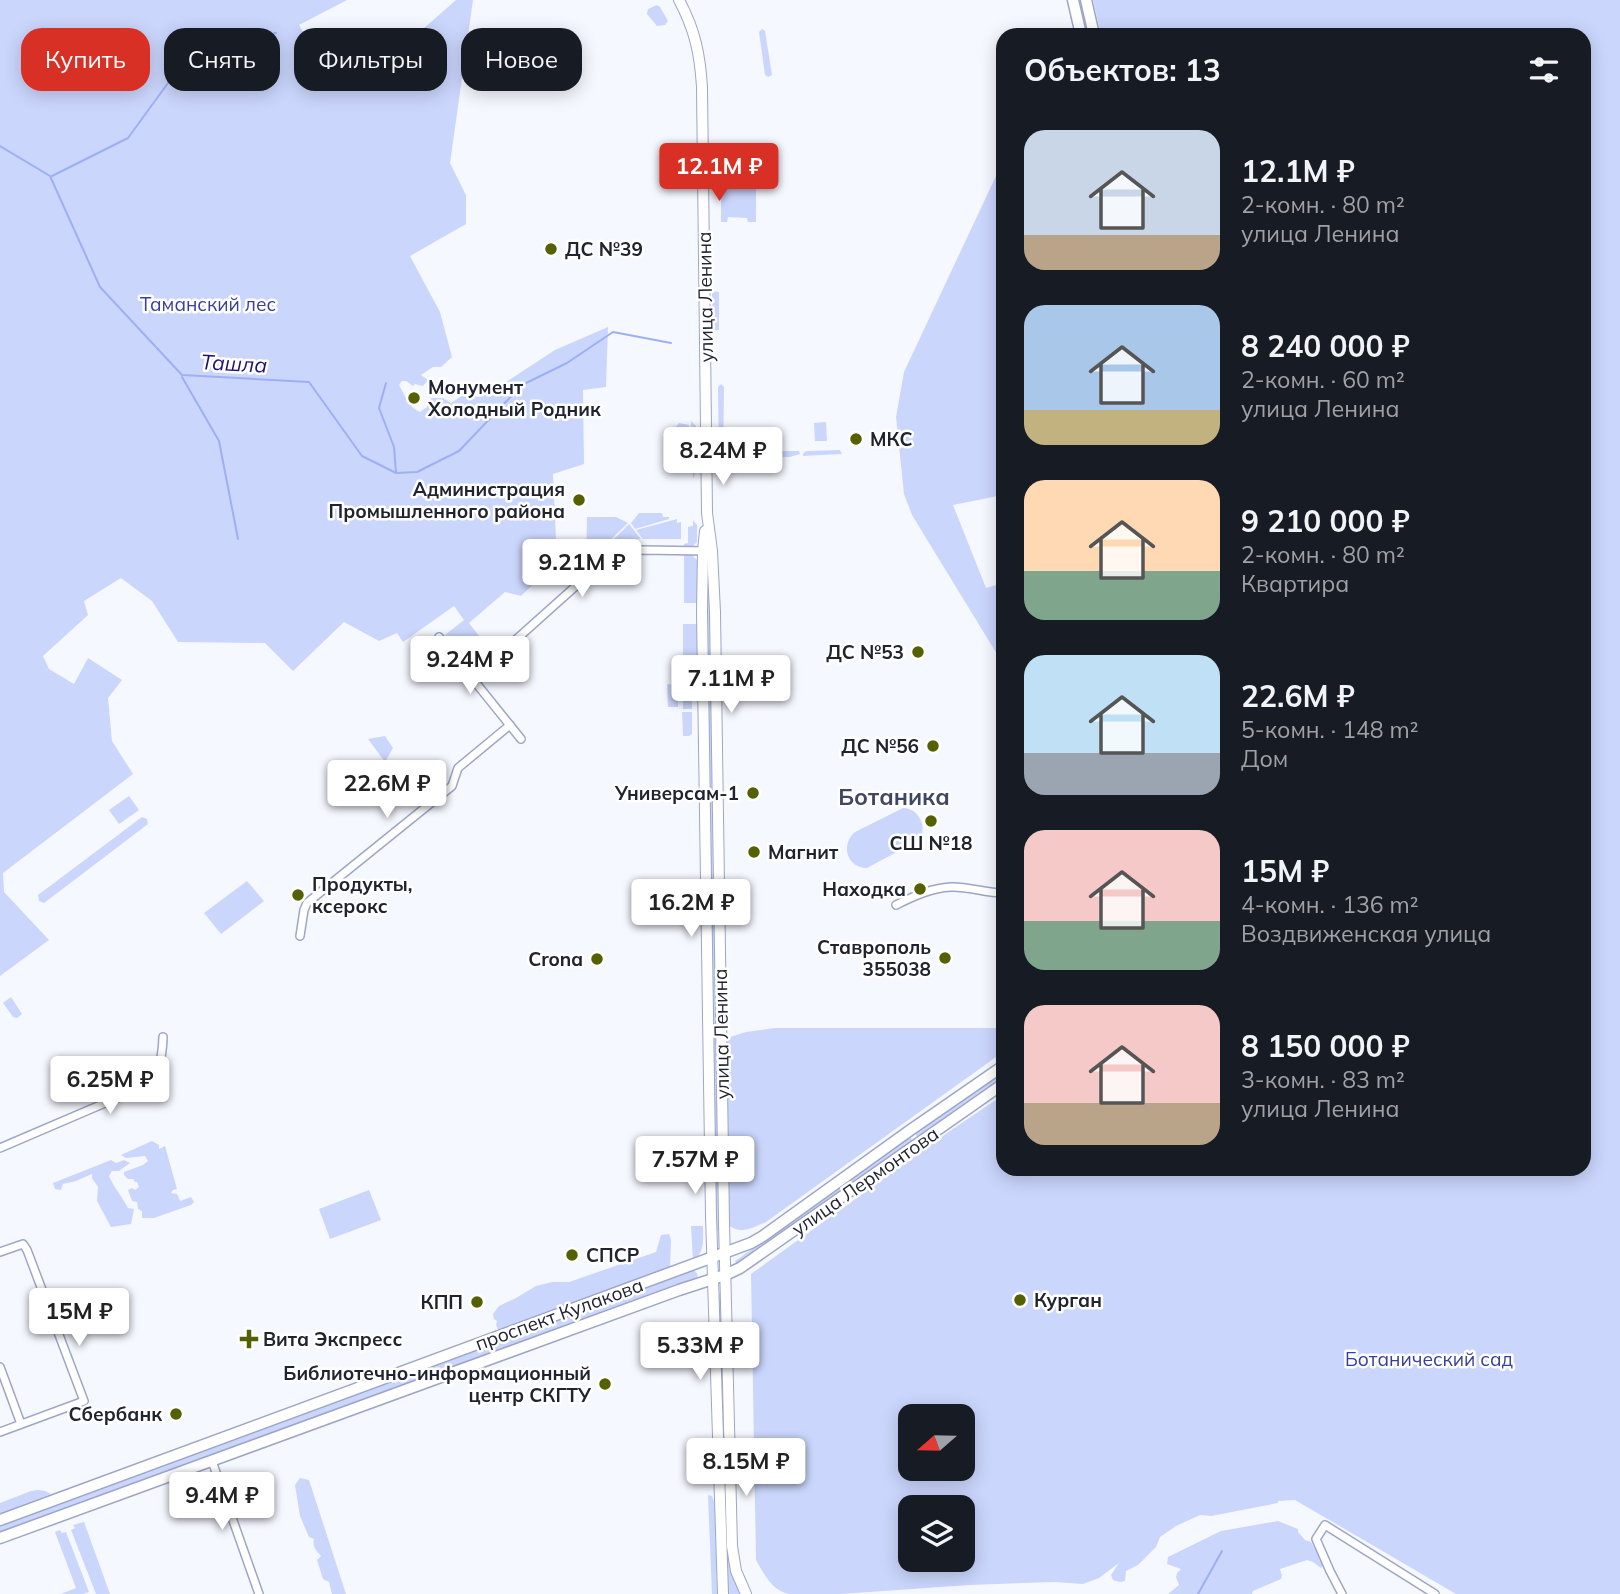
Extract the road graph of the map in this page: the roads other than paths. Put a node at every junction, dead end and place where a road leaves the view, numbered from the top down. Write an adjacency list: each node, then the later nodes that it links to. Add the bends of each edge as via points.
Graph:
1 (679, 0): 6 (main road, улица Ленина, via 695,36 701,65)
2 (1073, 0): 4 (main road)
3 (1086, 0): 5 (main road)
4 (1079, 28)
5 (1092, 28)
6 (707, 551): 8 (street, via 615,551); 21 (main road, улица Ленина, via 715,612); 22 (main road, улица Ленина, via 702,612)
7 (439, 636): 8 (street)
8 (473, 678): 9 (street)
9 (510, 725): 10 (street); 13 (street, via 458,768 452,786 307,903)
10 (521, 739)
11 (996, 893): 12 (street, via 953,887 916,894)
12 (897, 905)
13 (300, 936)
14 (163, 1037): 19 (street, via 159,1067 133,1091)
15 (996, 1071): 17 (main road, улица Лермонтова)
16 (996, 1089): 18 (main road, улица Лермонтова)
17 (909, 1131): 18 (main road); 21 (main road, улица Лермонтова, via 763,1236)
18 (918, 1143): 23 (main road, улица Лермонтова)
19 (0, 1148)
20 (0, 1252): 26 (street, via 23,1244 27,1250 84,1401)
21 (725, 1254): 22 (main road, проспект Кулакова); 23 (main road, улица Ленина)
22 (712, 1258): 24 (main road, улица Ленина); 29 (main road, проспект Кулакова)
23 (725, 1275): 24 (main road, проспект Кулакова); 33 (main road, улица Ленина, via 732,1546)
24 (712, 1279): 28 (main road, проспект Кулакова); 32 (main road, улица Ленина)
25 (0, 1367): 26 (street)
26 (21, 1424): 27 (street)
27 (0, 1432)
28 (212, 1461): 30 (main road, проспект Кулакова); 31 (street)
29 (0, 1520)
30 (0, 1538)
31 (259, 1594)
32 (723, 1594)
33 (746, 1594)
34 (1342, 1594): 35 (street, via 1316,1539 1325,1525)
35 (1435, 1594)

